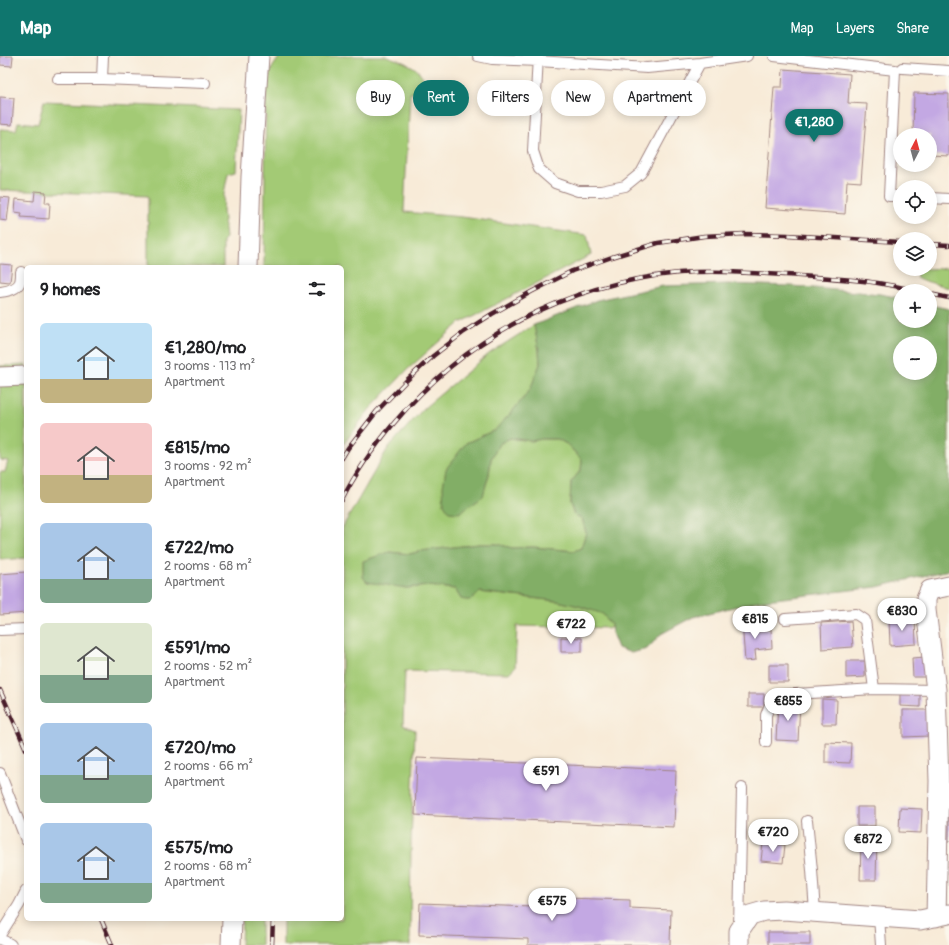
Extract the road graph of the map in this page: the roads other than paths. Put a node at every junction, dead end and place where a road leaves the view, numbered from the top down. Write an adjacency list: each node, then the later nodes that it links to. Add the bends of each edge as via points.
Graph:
1 (103, 56): 11 (lane)
2 (259, 56): 16 (street)
3 (478, 56): 6 (lane, via 492,59)
4 (747, 56): 7 (lane)
5 (774, 56): 13 (lane, via 895,70 889,196)
6 (538, 58): 7 (lane, via 647,68); 7 (lane, via 533,150 538,169 555,183 578,191 601,191 625,186 641,173)
7 (700, 63)
8 (902, 68): 9 (lane)
9 (949, 72)
10 (58, 79): 11 (lane)
11 (102, 80): 12 (lane)
12 (204, 83)
13 (893, 196)
14 (937, 198): 15 (lane)
15 (949, 199)
16 (248, 265)
17 (21, 272): 18 (lane, via 20,282 16,288)
18 (0, 292)
19 (24, 376): 20 (street)
20 (0, 377)
21 (949, 586): 26 (street, via 930,590 926,599)
22 (785, 619): 25 (lane, via 856,614 865,620)
23 (24, 629): 24 (lane)
24 (0, 630)
25 (874, 689): 26 (lane); 27 (lane, via 780,696 771,702 766,715)
26 (936, 690): 34 (street)
27 (766, 742)
28 (0, 774): 31 (lane)
29 (742, 788): 38 (lane)
30 (807, 821): 33 (lane)
31 (24, 835)
32 (24, 895): 37 (lane)
33 (815, 912): 35 (street); 38 (street, via 784,910 750,915)
34 (942, 915): 35 (street, via 920,920)
35 (879, 917): 42 (lane)
36 (232, 921): 41 (street)
37 (1, 928)
38 (739, 938)
39 (0, 939): 40 (lane)
40 (11, 945)
41 (231, 945)
42 (881, 945)

